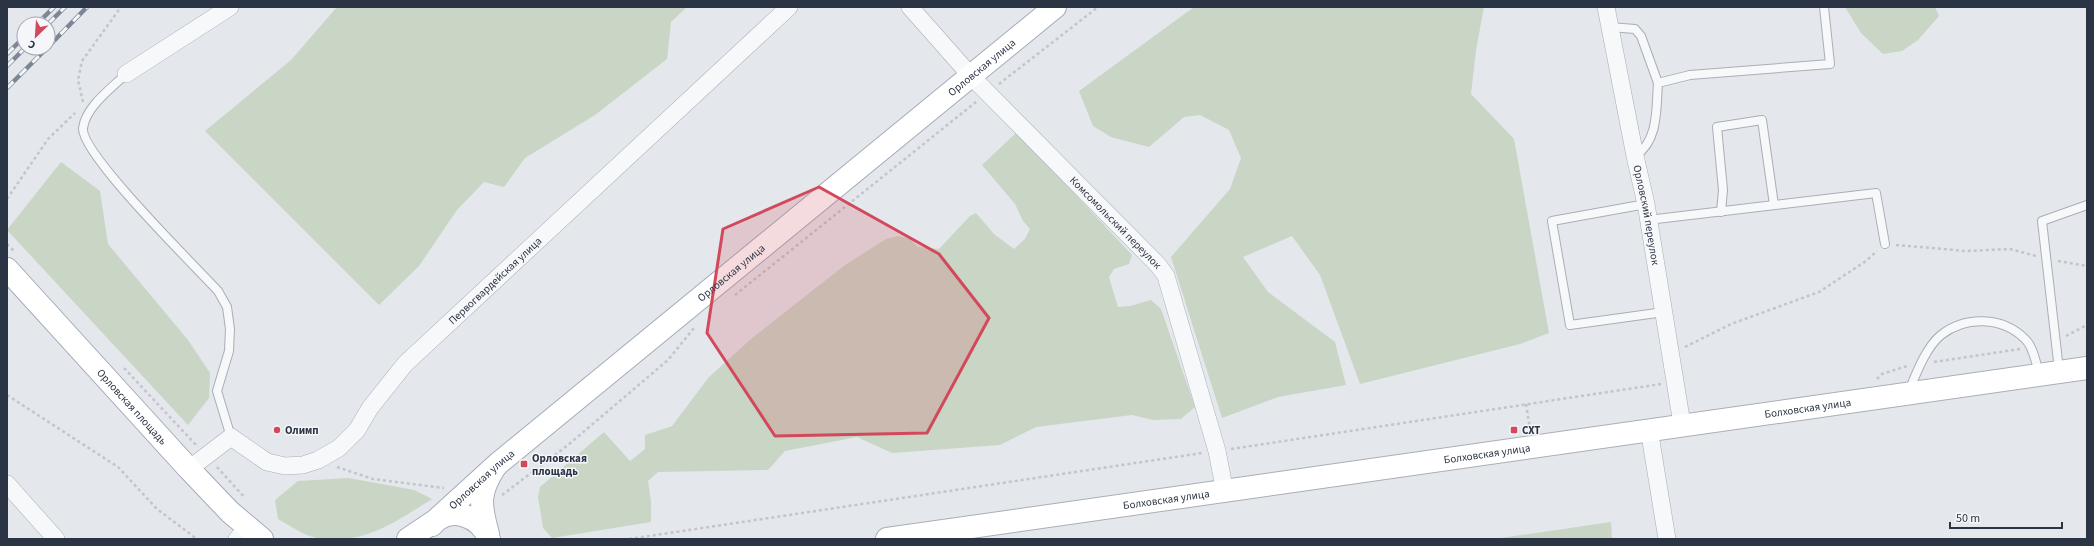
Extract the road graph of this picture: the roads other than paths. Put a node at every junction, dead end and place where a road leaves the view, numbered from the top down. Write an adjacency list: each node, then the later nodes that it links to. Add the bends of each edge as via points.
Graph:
1 (230, 7): 8 (street)
2 (789, 7): 25 (street, Первогвардейская улица, via 405,364 370,408 357,430 339,448 318,460 303,465 285,466 267,462)
3 (910, 7): 9 (street, Комсомольский переулок)
4 (1055, 7): 9 (main road, Орловская улица)
5 (1606, 7): 7 (street, Орловский переулок)
6 (1824, 7): 10 (lane, via 1830,64 1690,75)
7 (1610, 27): 10 (lane, via 1635,30 1641,36); 11 (street, Орловский переулок)
8 (126, 74): 25 (lane, via 88,114 83,129 88,146 110,175 218,291 228,306 229,351 217,391)
9 (970, 75): 26 (main road, Орловская улица); 29 (street, Комсомольский переулок, via 1166,276 1217,451)
10 (1658, 83): 11 (lane, via 1654,130 1643,151)
11 (1634, 156): 12 (street, Орловский переулок)
12 (1646, 204): 16 (street, Орловский переулок); 19 (lane, via 1552,222 1553,229 1570,325)
13 (1774, 205): 15 (lane); 15 (lane, via 1762,120 1717,127 1723,190); 17 (lane, via 1876,193)
14 (2087, 205): 21 (lane, via 2042,221 2056,341)
15 (1721, 212): 16 (lane)
16 (1648, 220): 19 (street, Орловский переулок)
17 (1885, 244)
18 (7, 269): 27 (main road, Орловская площадь)
19 (1664, 312): 23 (street, Орловский переулок)
20 (2087, 368): 21 (main road, Болховская улица)
21 (2050, 372): 22 (main road, Болховская улица); 22 (lane, via 2026,339 2003,325 1989,321 1960,324 1940,336 1920,364)
22 (1908, 392): 23 (main road, Болховская улица)
23 (1682, 424): 24 (main road, Болховская улица)
24 (1649, 429): 29 (main road, Болховская улица); 37 (street)
25 (231, 437): 27 (street)
26 (496, 466): 30 (main road, Орловская улица); 35 (main road, via 483,488 481,510)
27 (190, 469): 31 (main road, Орловская площадь)
28 (7, 484): 32 (street)
29 (1225, 492): 36 (main road, Болховская улица)
30 (435, 521): 33 (main road, Орловская улица); 34 (main road, via 425,532); 35 (main road, via 450,515 465,515 478,521)
31 (249, 536)
32 (56, 539)
33 (408, 539)
34 (423, 539)
35 (490, 539)
36 (888, 539)
37 (1667, 539)

